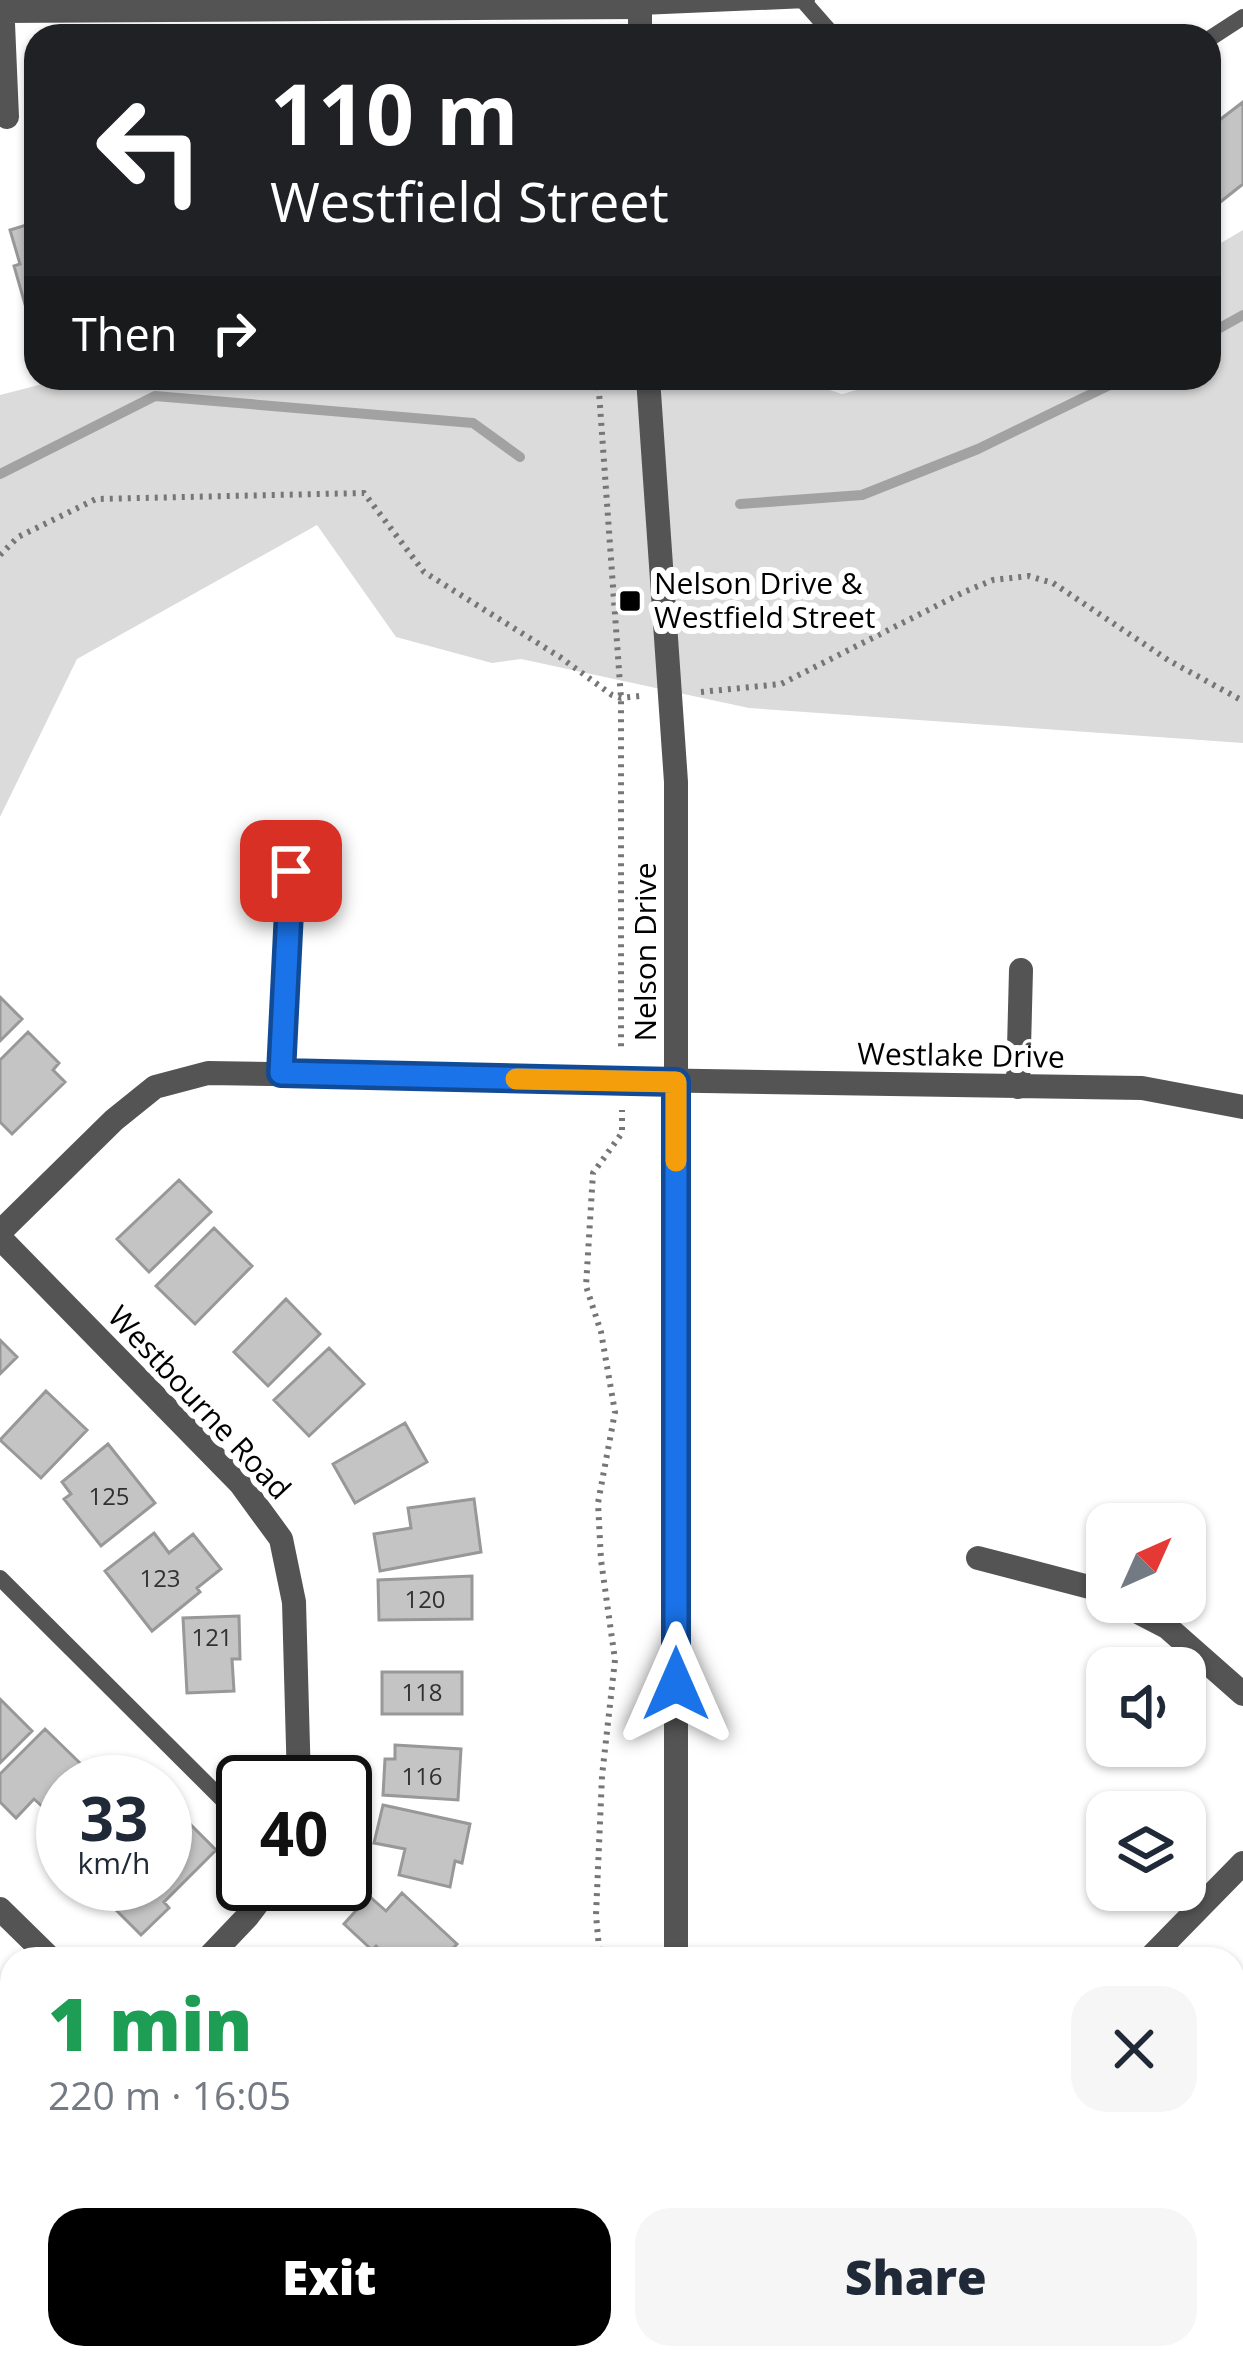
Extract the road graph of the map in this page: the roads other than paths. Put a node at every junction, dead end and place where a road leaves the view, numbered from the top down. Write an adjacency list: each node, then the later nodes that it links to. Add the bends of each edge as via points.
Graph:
1 (806, 1): 2 (lane)
2 (640, 4): 3 (street)
3 (2, 6): 4 (street)
4 (7, 117)
5 (649, 390): 9 (street, Nelson Drive, via 673,692)
6 (291, 871): 8 (street)
7 (1021, 970): 10 (street)
8 (281, 1073): 9 (street, Westlake Drive); 12 (street, Westlake Drive, via 208,1073 154,1088)
9 (676, 1082): 10 (street, Westlake Drive); 25 (street, Nelson Drive)
10 (1018, 1087): 11 (street, Westlake Drive, via 1142,1088)
11 (1243, 1107)
12 (0, 1235): 18 (street, Westbourne Road, via 240,1483 281,1539 294,1602)
13 (978, 1558): 15 (street)
14 (0, 1578): 19 (lane)
15 (1086, 1586)
16 (1159, 1623): 17 (street)
17 (1243, 1694)
18 (298, 1755)
19 (216, 1793)
20 (1243, 1863): 26 (street)
21 (0, 1909): 23 (street)
22 (252, 1911): 24 (street)
23 (39, 1947)
24 (219, 1947)
25 (676, 1947)
26 (1161, 1947)

